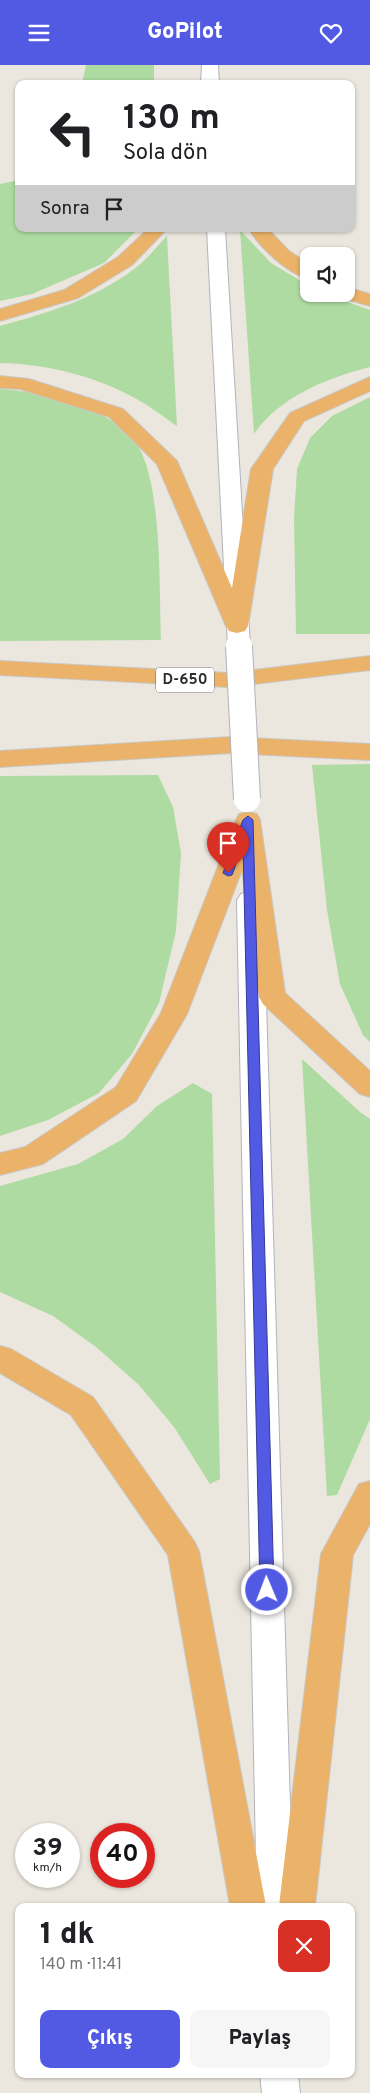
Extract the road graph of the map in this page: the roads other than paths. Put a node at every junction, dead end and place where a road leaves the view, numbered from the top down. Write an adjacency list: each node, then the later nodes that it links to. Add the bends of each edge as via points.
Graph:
1 (210, 65): 2 (street)
2 (210, 80)
3 (155, 232): 9 (highway, via 125,261 71,293)
4 (216, 232): 12 (street)
5 (261, 232): 6 (highway, via 282,255)
6 (300, 267)
7 (355, 296): 8 (highway)
8 (370, 300)
9 (0, 315)
10 (0, 382): 12 (highway, via 22,383 116,413 166,461)
11 (370, 383): 12 (highway, via 297,417 262,469)
12 (238, 636): 23 (street, bridge)
13 (370, 663): 16 (highway)
14 (0, 667): 16 (highway)
15 (370, 679): 16 (highway, D-650)
16 (228, 680): 17 (highway, D-650)
17 (0, 682)
18 (370, 744): 19 (highway)
19 (231, 745): 20 (highway); 21 (highway); 22 (highway)
20 (0, 746)
21 (370, 752)
22 (0, 759)
23 (247, 809): 24 (highway, via 272,997); 25 (highway, via 174,1014 126,1094 33,1156); 29 (street)
24 (370, 1087)
25 (0, 1163)
26 (0, 1358): 28 (highway, via 82,1407 183,1551)
27 (370, 1494): 30 (highway, via 337,1554)
28 (247, 1903)
29 (275, 1903)
30 (297, 1903)
31 (279, 2078): 32 (street)
32 (281, 2093)

